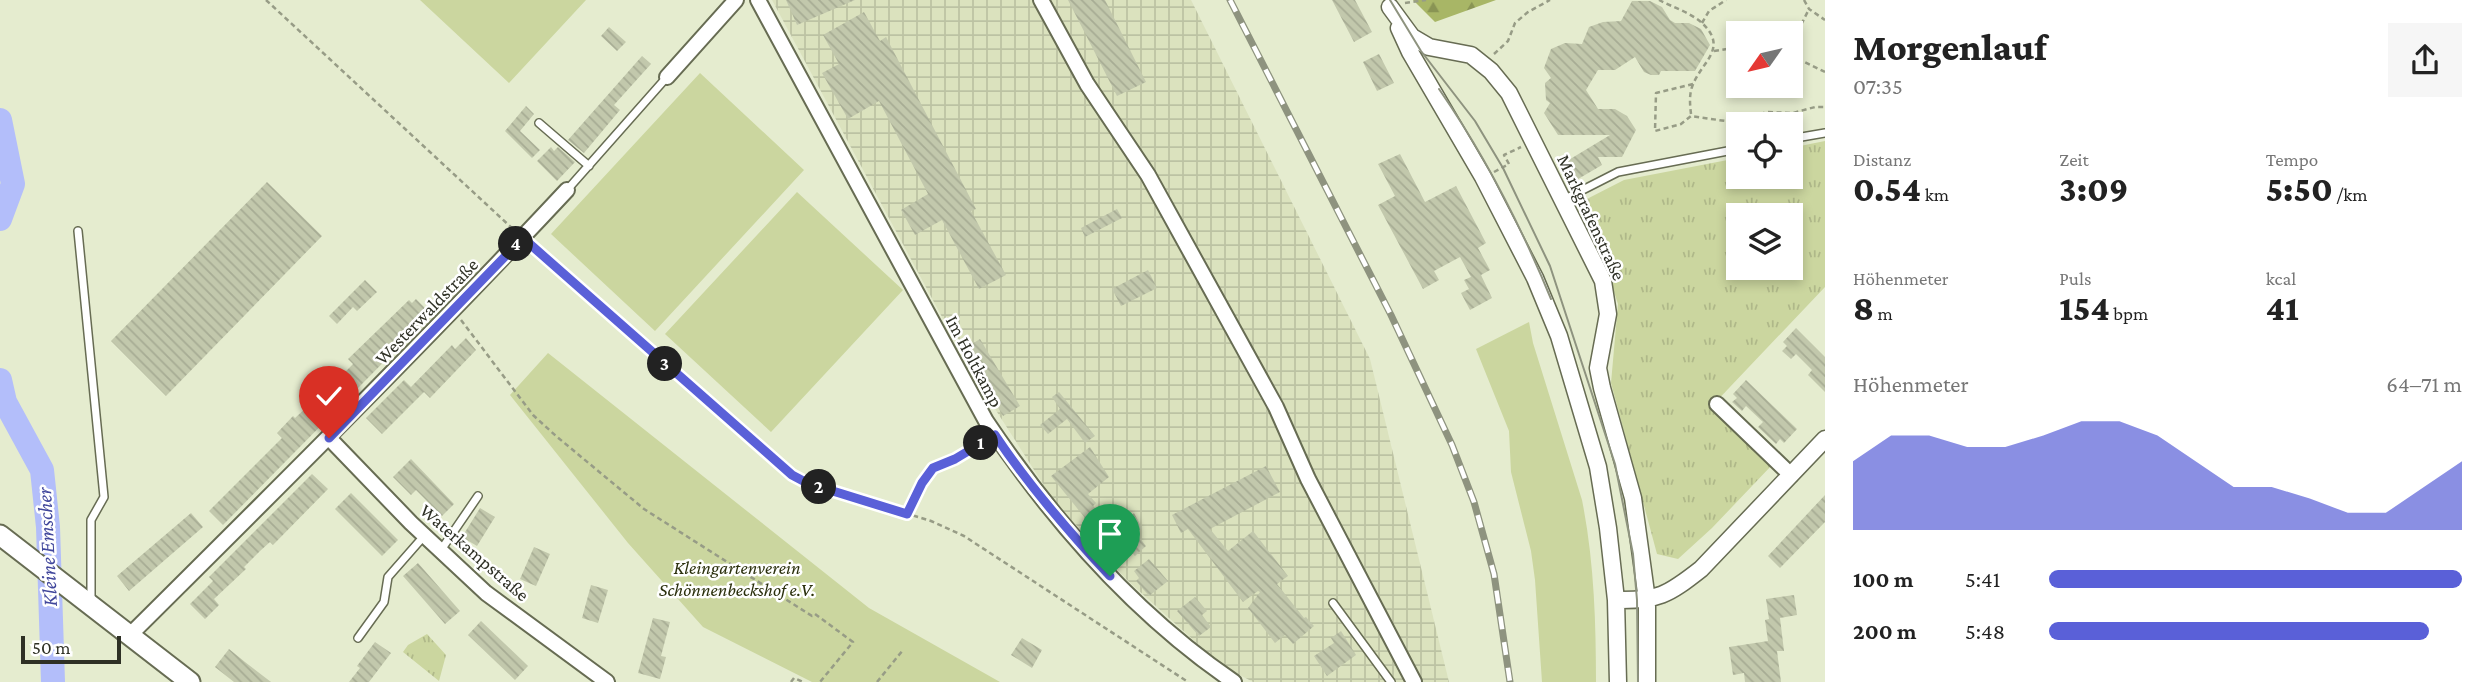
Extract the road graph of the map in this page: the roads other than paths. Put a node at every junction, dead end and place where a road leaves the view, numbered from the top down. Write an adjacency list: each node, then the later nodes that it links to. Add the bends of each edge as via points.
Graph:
1 (736, 0): 5 (street, Westerwaldstraße)
2 (758, 0): 30 (street, Im Holtkamp, via 995,435 1018,469 1110,576 1162,627)
3 (1041, 0): 32 (street, via 1087,84 1149,175 1270,394 1308,479)
4 (1388, 3): 12 (street, Markgrafenstraße, via 1412,37 1429,47 1471,55 1508,93); 23 (street, via 1410,52 1535,278 1559,336 1598,467)
5 (667, 78): 10 (lane, Westerwaldstraße)
6 (539, 123): 10 (lane)
7 (1825, 133): 8 (lane)
8 (1803, 137)
9 (1726, 151): 12 (lane, via 1618,173)
10 (589, 166): 11 (lane, Westerwaldstraße)
11 (568, 190): 15 (street, Westerwaldstraße)
12 (1563, 200): 24 (street, Markgrafenstraße, via 1603,281 1606,332 1598,368 1633,498)
13 (78, 230): 22 (lane, via 104,497 91,520)
14 (1717, 404): 17 (street)
15 (329, 438): 19 (street, Waterkampstraße); 26 (street, Westerwaldstraße)
16 (1825, 439): 17 (street)
17 (1791, 475): 24 (street, via 1701,569 1681,586)
18 (478, 496): 21 (lane)
19 (425, 536): 21 (street, Waterkampstraße); 27 (lane, via 388,577 384,601)
20 (6, 539): 22 (main road)
21 (440, 551): 29 (street, Waterkampstraße, via 486,593)
22 (85, 600): 26 (main road)
23 (1616, 600): 24 (street); 33 (street)
24 (1647, 600): 34 (street, Markgrafenstraße)
25 (1333, 603): 31 (lane)
26 (130, 635): 28 (main road)
27 (358, 638)
28 (190, 682)
29 (607, 682)
30 (1234, 682)
31 (1391, 682)
32 (1414, 682)
33 (1618, 682)
34 (1647, 682)

